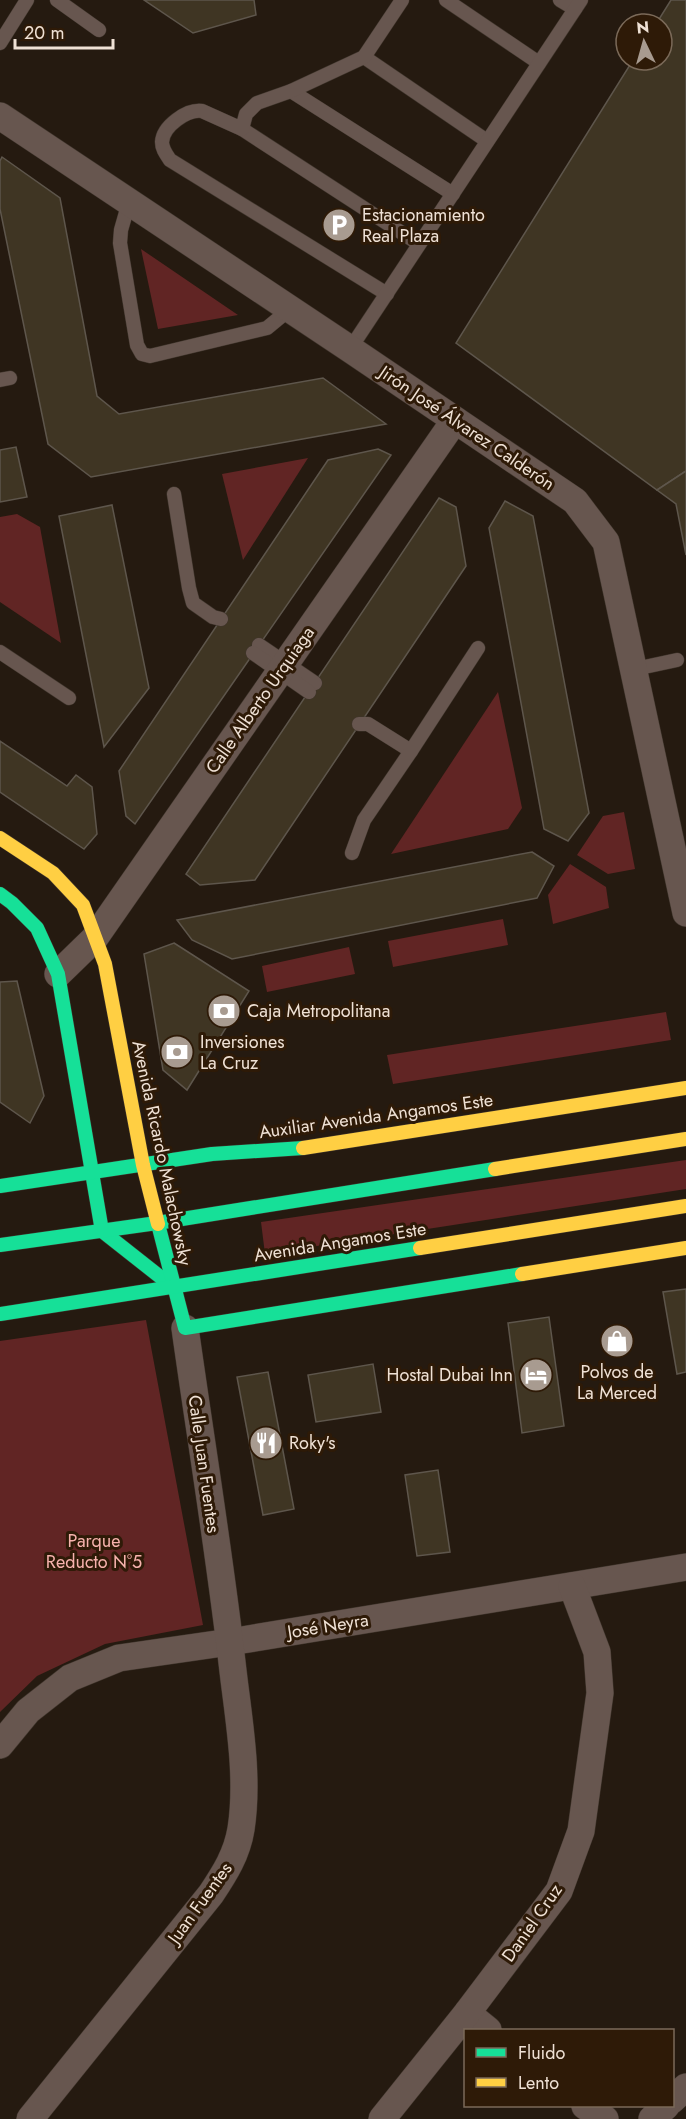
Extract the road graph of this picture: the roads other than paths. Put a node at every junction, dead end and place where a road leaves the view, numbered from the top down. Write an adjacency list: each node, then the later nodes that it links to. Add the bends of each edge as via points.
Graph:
1 (27, 0): 8 (lane)
2 (57, 0): 7 (lane)
3 (402, 0): 9 (lane)
4 (446, 0): 10 (lane)
5 (560, 0): 6 (lane)
6 (578, 4): 10 (lane)
7 (99, 30)
8 (0, 43)
9 (364, 57): 11 (lane); 14 (lane)
10 (539, 63): 14 (lane)
11 (291, 91): 13 (lane, via 257,103 246,114); 15 (lane)
12 (0, 116): 16 (street, Jirón José Álvarez Calderón)
13 (243, 129): 17 (lane); 18 (lane, via 195,110 180,116 163,135 163,148 170,160)
14 (487, 141): 15 (lane)
15 (453, 194): 17 (lane)
16 (129, 202): 19 (street, Jirón José Álvarez Calderón); 19 (lane, via 120,243 136,345 142,354 150,356 267,328)
17 (419, 244): 18 (lane)
18 (387, 294): 20 (lane)
19 (290, 309): 20 (street, Jirón José Álvarez Calderón)
20 (350, 349): 21 (street, Jirón José Álvarez Calderón)
21 (455, 420): 28 (street, Calle Alberto Urquiaga); 29 (street, Jirón José Álvarez Calderón, via 575,501 606,542)
22 (174, 494): 23 (lane, via 193,603)
23 (216, 621)
24 (478, 648): 33 (lane)
25 (256, 649): 28 (lane)
26 (0, 652): 31 (lane)
27 (677, 660): 29 (lane)
28 (284, 668): 30 (lane); 38 (street, Calle Alberto Urquiaga)
29 (635, 669): 37 (street, Jirón José Álvarez Calderón)
30 (312, 687)
31 (69, 698)
32 (364, 721): 33 (lane)
33 (411, 751): 35 (lane, via 364,820)
34 (0, 838): 38 (main road, Avenida Ricardo Malachowsky, via 53,873 83,905)
35 (352, 853)
36 (0, 894): 39 (main road, via 37,928)
37 (686, 913)
38 (94, 939): 39 (street, Calle Alberto Urquiaga); 42 (main road, Avenida Ricardo Malachowsky, via 105,964)
39 (58, 974): 43 (main road)
40 (686, 1088): 42 (main road, Auxiliar Avenida Angamos Este, via 302,1148 212,1154)
41 (686, 1139): 46 (main road)
42 (143, 1165): 43 (main road, Auxiliar Avenida Angamos Este); 46 (main road, Avenida Ricardo Malachowsky)
43 (93, 1173): 44 (main road, Auxiliar Avenida Angamos Este); 47 (main road)
44 (0, 1186)
45 (686, 1206): 50 (main road, Avenida Angamos Este)
46 (157, 1223): 47 (main road); 50 (main road, Avenida Ricardo Malachowsky)
47 (102, 1231): 48 (main road); 50 (main road, Avenida Ricardo Malachowsky)
48 (0, 1245)
49 (686, 1248): 52 (main road)
50 (173, 1287): 51 (main road, Avenida Angamos Este); 52 (main road, Calle Juan Fuentes)
51 (0, 1314)
52 (185, 1328): 55 (street, Calle Juan Fuentes)
53 (686, 1567): 54 (street, José Neyra)
54 (572, 1586): 55 (street, José Neyra); 57 (street, Daniel Cruz, via 597,1652 600,1693 580,1830 559,1891)
55 (230, 1642): 56 (street, José Neyra, via 118,1658 70,1678 28,1711); 63 (street, Juan Fuentes, via 244,1776 236,1850 211,1894)
56 (0, 1745)
57 (467, 2013): 58 (street); 64 (street, Daniel Cruz)
58 (486, 2029)
59 (686, 2087): 60 (street)
60 (674, 2098)
61 (587, 2107): 65 (street)
62 (665, 2107): 66 (street)
63 (30, 2119)
64 (382, 2119)
65 (605, 2119)
66 (652, 2119)

